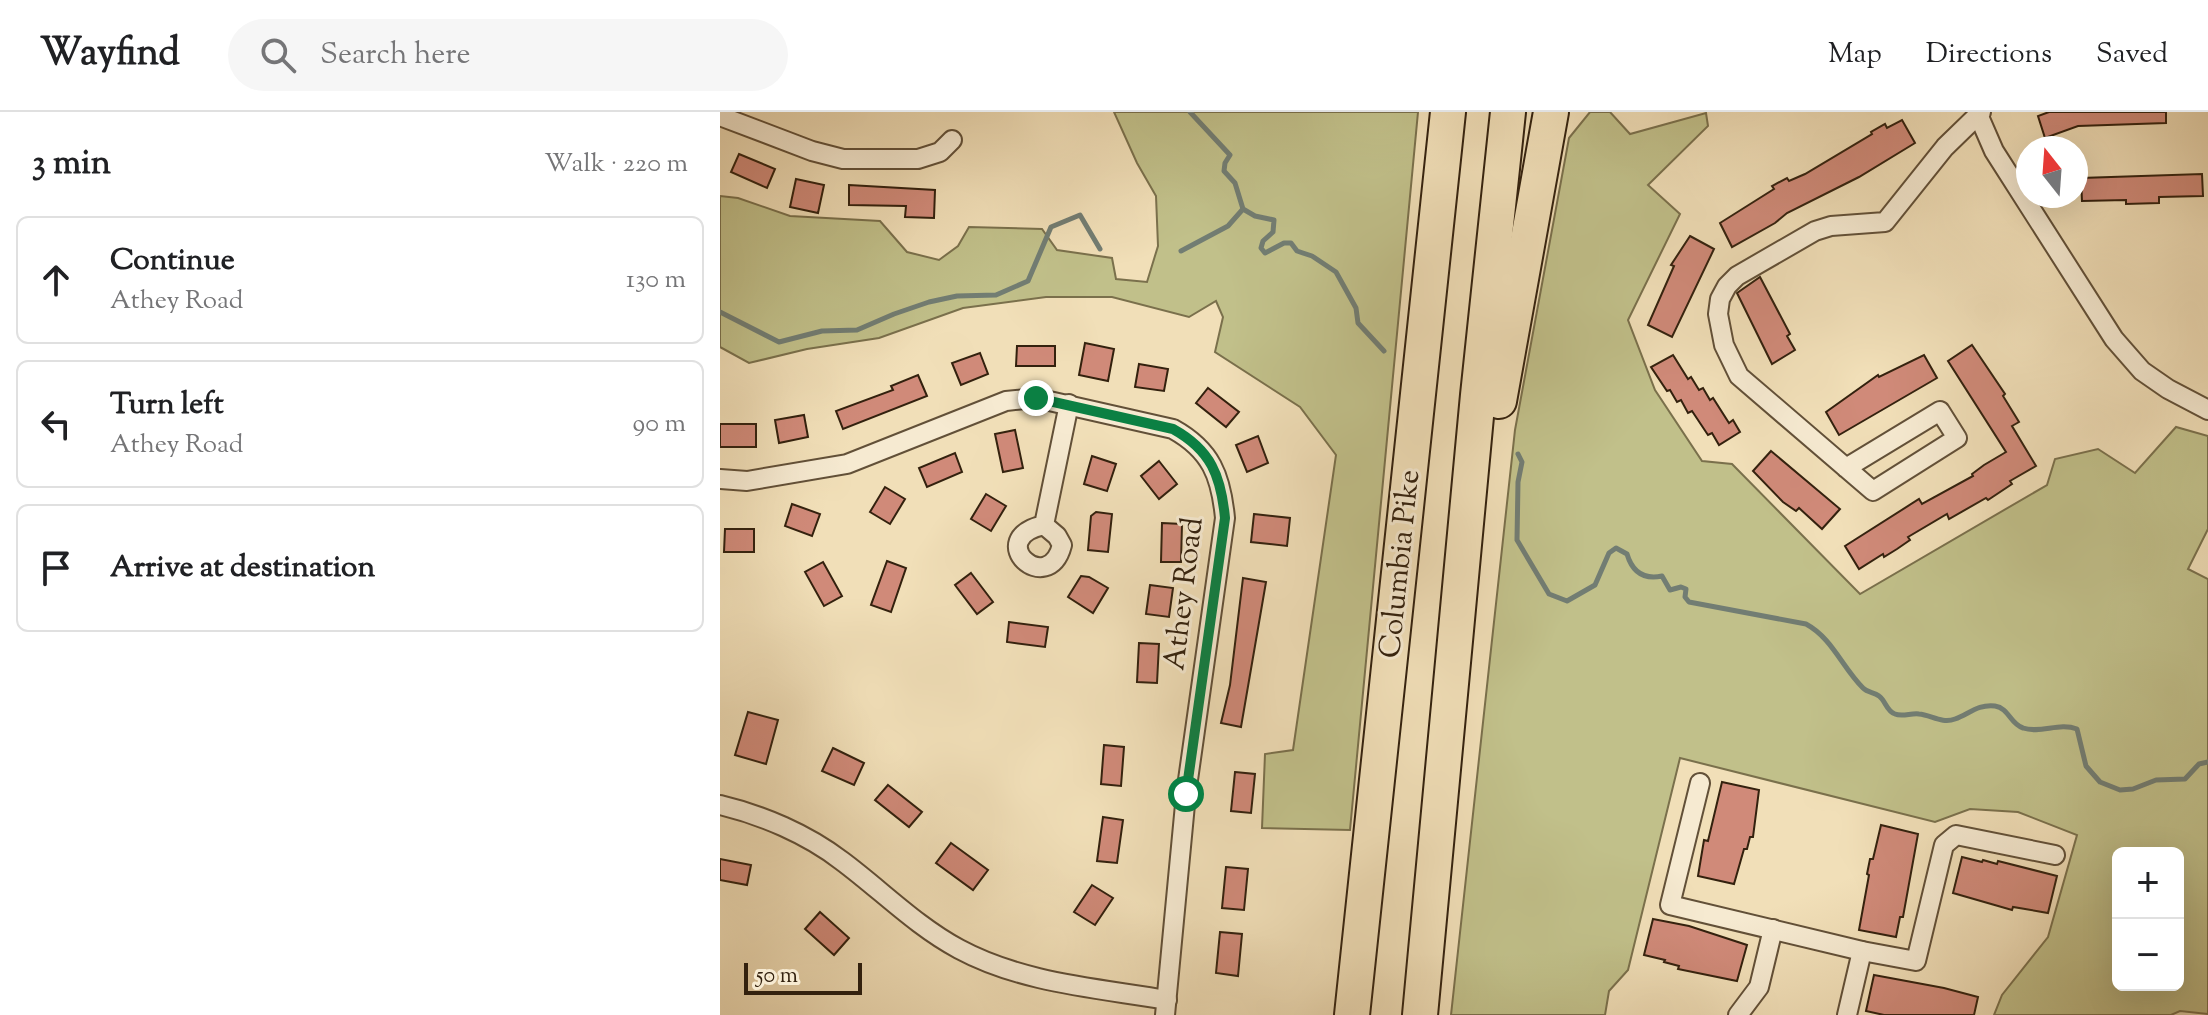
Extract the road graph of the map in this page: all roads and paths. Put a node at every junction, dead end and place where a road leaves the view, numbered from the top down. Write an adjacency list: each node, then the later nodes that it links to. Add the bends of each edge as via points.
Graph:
1 (1448, 112): 19 (highway, Columbia Pike)
2 (1508, 112): 12 (highway, Columbia Pike)
3 (1551, 112): 12 (highway)
4 (1979, 113): 8 (street, via 1994,151 2114,339 2142,371); 9 (street, via 1885,222 1815,231 1737,276 1720,299 1724,345 1739,376)
5 (720, 116): 6 (street, via 843,159 918,159 940,152)
6 (952, 140)
7 (1069, 404): 10 (street, Athey Road, via 1036,398 1006,401 847,464 747,481); 11 (street); 18 (street, Athey Road, via 1173,429 1191,439 1211,462 1222,488 1225,518 1186,794)
8 (2208, 410)
9 (1846, 468): 9 (street, via 1873,491 1957,438 1940,411)
10 (720, 479)
11 (1044, 525)
12 (1453, 686): 20 (highway, Columbia Pike)
13 (1700, 783): 16 (street, via 1670,905)
14 (720, 805): 18 (street, via 812,840 958,949 1000,968)
15 (2055, 855): 17 (street, via 1956,835 1944,845 1916,961)
16 (1773, 929): 17 (street); 21 (street, via 1759,987)
17 (1862, 951): 22 (street)
18 (1166, 1007)
19 (1352, 1015)
20 (1420, 1015)
21 (1738, 1015)
22 (1847, 1015)

